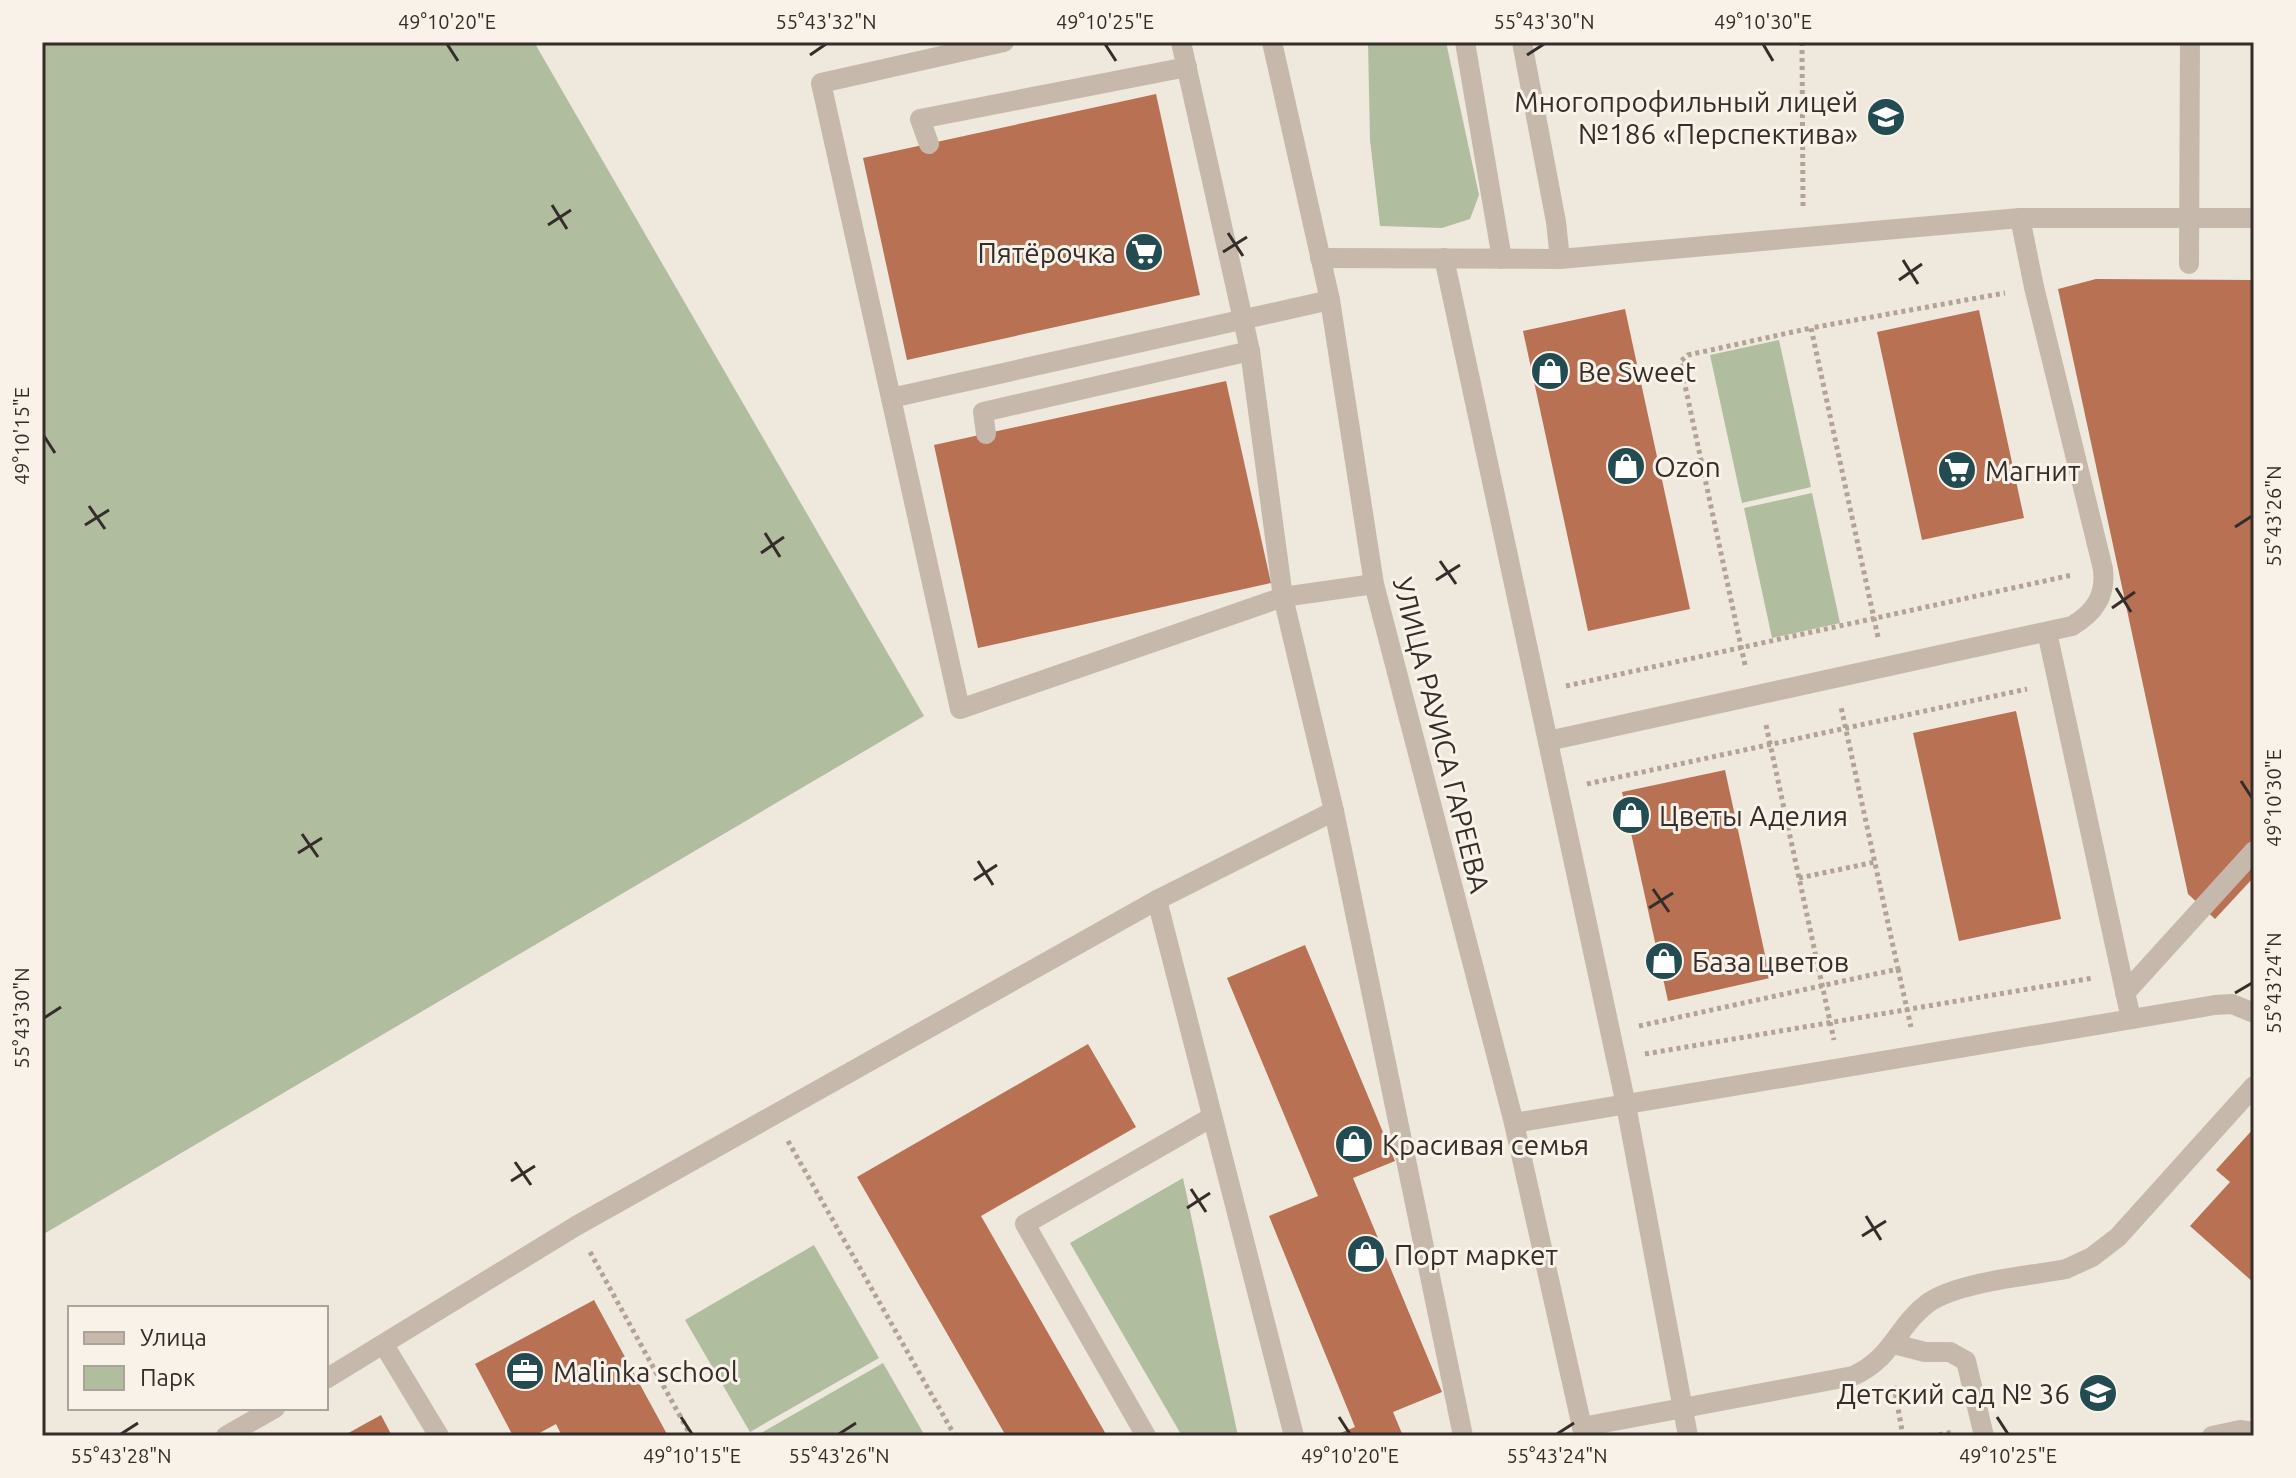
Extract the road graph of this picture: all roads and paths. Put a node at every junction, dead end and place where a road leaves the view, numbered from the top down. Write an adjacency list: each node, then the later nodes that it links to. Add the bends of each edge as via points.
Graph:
1 (1004, 42): 24 (street, via 821,83)
2 (1181, 42): 8 (street)
3 (1272, 42): 14 (street, УЛИЦА РАУИСА ГАРЕЕВА)
4 (1465, 42): 16 (street)
5 (1522, 42): 17 (street)
6 (1802, 42): 10 (path)
7 (2190, 42): 12 (street)
8 (1187, 67): 9 (street, via 920,119); 21 (street)
9 (929, 144)
10 (1803, 215)
11 (2020, 218): 12 (street); 17 (street); 19 (street)
12 (2189, 218): 13 (street); 18 (street)
13 (2254, 218)
14 (1320, 258): 15 (street); 20 (street, УЛИЦА РАУИСА ГАРЕЕВА)
15 (1444, 258): 16 (street); 35 (street)
16 (1502, 259): 17 (street)
17 (1560, 259)
18 (2189, 264)
19 (2034, 287): 22 (path); 26 (street)
20 (1330, 300): 21 (street); 27 (street, УЛИЦА РАУИСА ГАРЕЕВА)
21 (1243, 320): 23 (street); 24 (street)
22 (1811, 328): 29 (path); 31 (path, via 1688,355 1680,362)
23 (1250, 351): 25 (street, via 983,412); 28 (street)
24 (891, 398): 28 (street, via 960,709)
25 (986, 434)
26 (2103, 569): 29 (path); 30 (street, via 2103,590 2089,616)
27 (1374, 584): 28 (street); 61 (street, УЛИЦА РАУИСА ГАРЕЕВА)
28 (1283, 597): 41 (street)
29 (1874, 619): 31 (path); 32 (path)
30 (2047, 632): 32 (street); 34 (street)
31 (1741, 648): 35 (path); 36 (path)
32 (1884, 668): 33 (street)
33 (1835, 678): 36 (street); 37 (path)
34 (2058, 682): 37 (path); 47 (street)
35 (1537, 692): 38 (street)
36 (1755, 695): 38 (street); 39 (path)
37 (1846, 728): 39 (path); 43 (path)
38 (1548, 741): 40 (street)
39 (1770, 744): 40 (path); 44 (path)
40 (1559, 790): 53 (street)
41 (1334, 811): 45 (street); 77 (street)
42 (2254, 851): 47 (street)
43 (1875, 862): 44 (path); 46 (path)
44 (1799, 878): 48 (path)
45 (1157, 900): 59 (street); 60 (street)
46 (1898, 969): 48 (path); 49 (path)
47 (2123, 983): 49 (path); 51 (street)
48 (1822, 986): 52 (path); 53 (path)
49 (1907, 1009): 52 (path); 54 (path)
50 (2254, 1013): 51 (street, via 2232,1004)
51 (2131, 1019): 54 (street)
52 (1831, 1022): 55 (path); 56 (path)
53 (1611, 1032): 55 (street)
54 (1917, 1055): 56 (street)
55 (1616, 1058): 58 (street)
56 (1840, 1068): 58 (street)
57 (2254, 1086): 64 (street, via 2104,1249 2066,1269 1945,1294 1920,1310)
58 (1626, 1105): 61 (street); 66 (street)
59 (774, 1116): 62 (street); 74 (path)
60 (1212, 1117): 75 (street, via 1025,1224); 76 (street)
61 (1514, 1123): 68 (street, УЛИЦА РАУИСА ГАРЕЕВА)
62 (576, 1226): 63 (street); 73 (path)
63 (384, 1345): 65 (street); 72 (street)
64 (1891, 1348): 66 (street, via 1853,1376); 79 (path); 81 (street, via 1950,1352 1966,1361)
65 (328, 1378)
66 (1683, 1408): 68 (street); 78 (street)
67 (272, 1410): 71 (street)
68 (1583, 1432)
69 (1951, 1432): 80 (path)
70 (2254, 1432): 82 (street)
71 (226, 1436)
72 (439, 1436)
73 (691, 1436)
74 (955, 1436)
75 (1146, 1436)
76 (1294, 1436)
77 (1463, 1436)
78 (1688, 1436)
79 (1903, 1436)
80 (1931, 1436)
81 (1984, 1436)
82 (2212, 1436)

